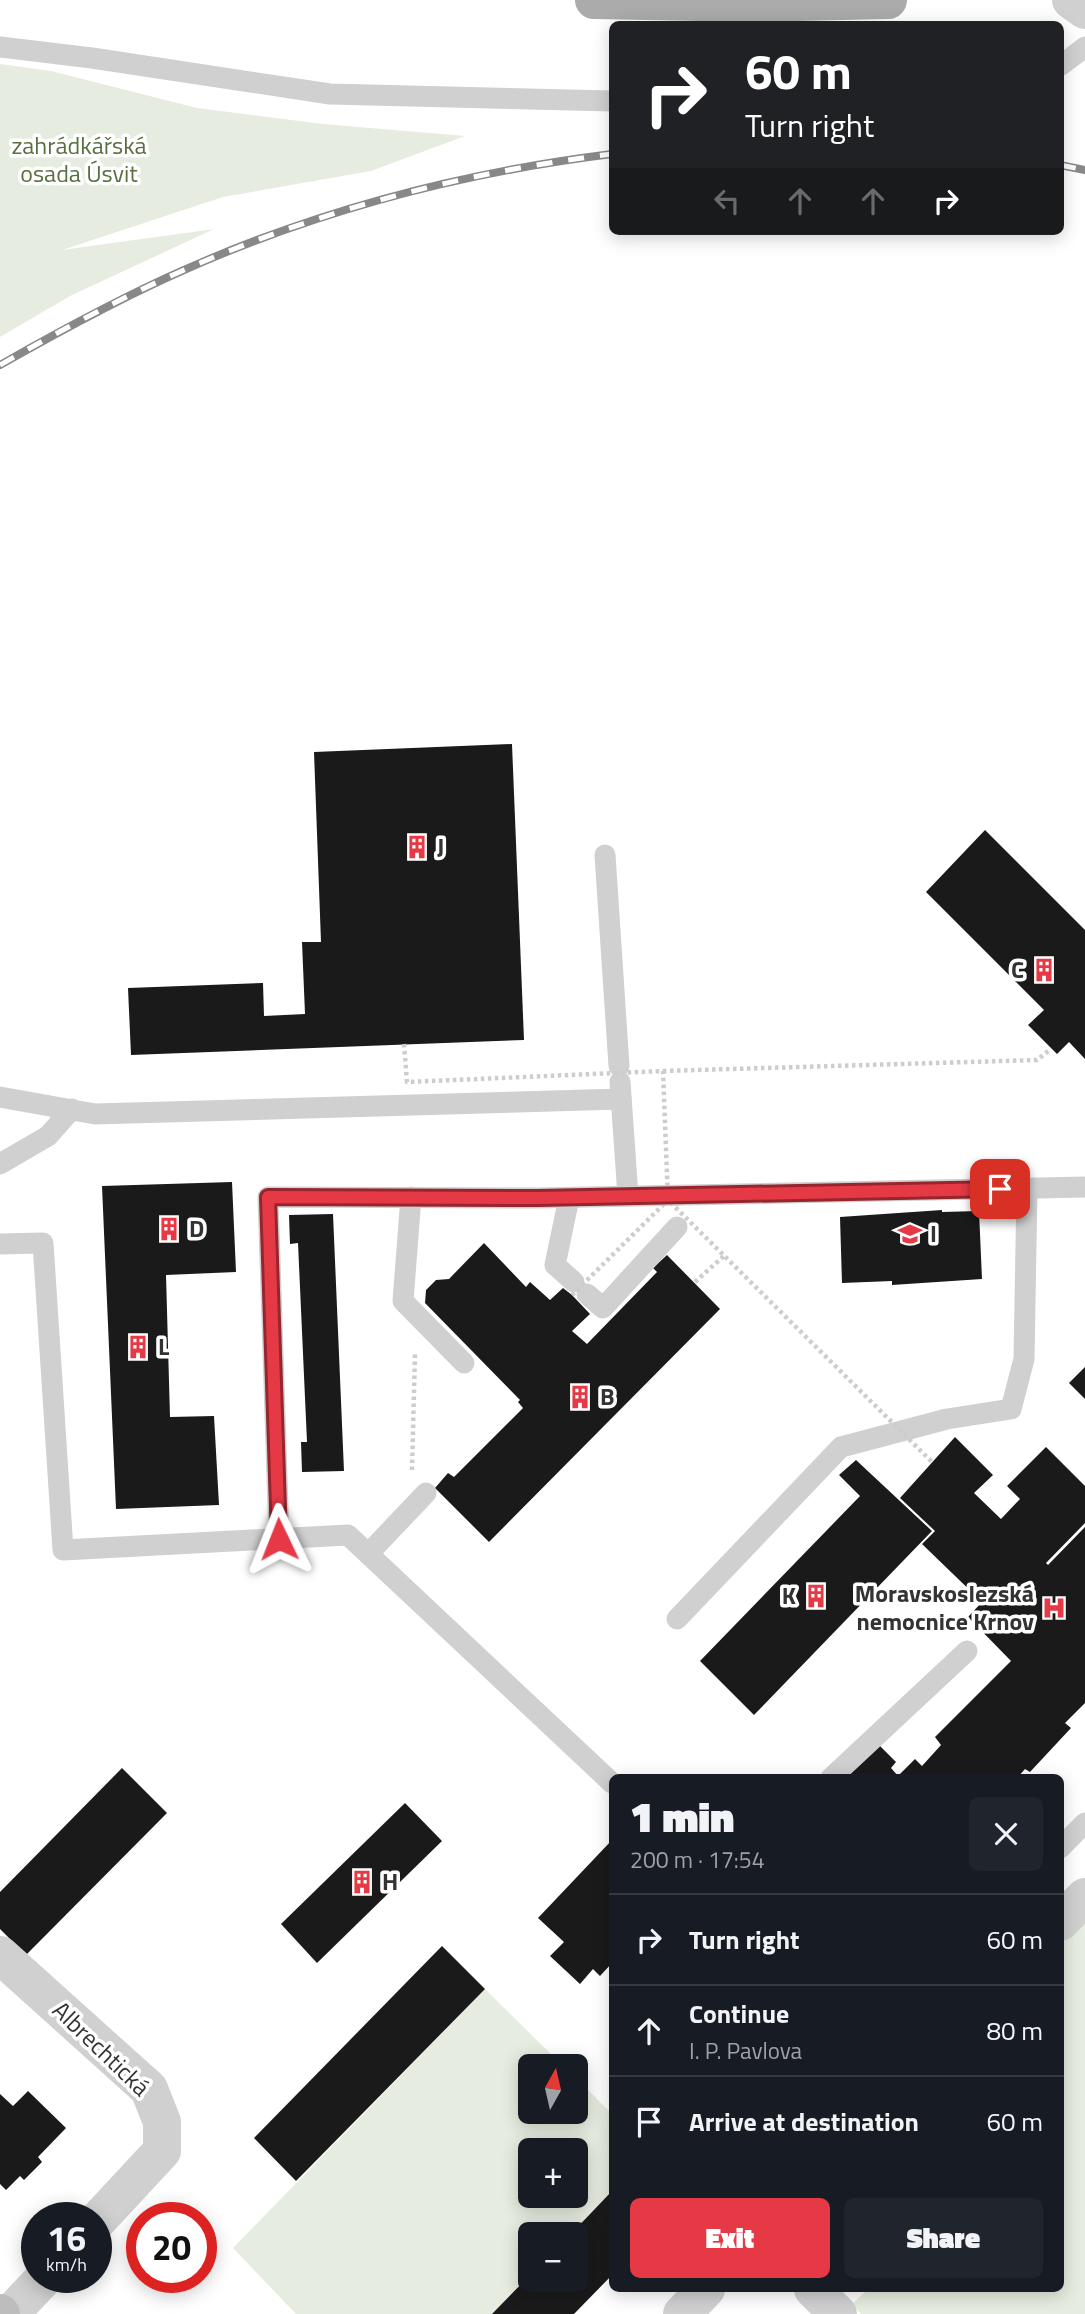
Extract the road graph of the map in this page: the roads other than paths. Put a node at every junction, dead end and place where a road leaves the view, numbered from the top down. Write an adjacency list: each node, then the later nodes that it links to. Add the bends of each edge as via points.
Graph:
1 (594, 0): 2 (main road)
2 (888, 0)
3 (1071, 0): 4 (street)
4 (1085, 10)
5 (0, 47): 8 (lane, via 330,94)
6 (1085, 47): 7 (lane)
7 (1064, 63)
8 (609, 101)
9 (605, 855): 10 (lane)
10 (620, 1083): 12 (lane, via 95,1114); 16 (lane)
11 (0, 1097): 12 (lane)
12 (72, 1110): 13 (lane, via 48,1136)
13 (0, 1164)
14 (1085, 1187): 15 (lane)
15 (1027, 1188): 16 (lane, via 685,1200); 25 (lane, via 1024,1359 1011,1409 947,1419 841,1447)
16 (628, 1196): 18 (lane)
17 (411, 1197): 18 (lane); 21 (lane, via 403,1301); 23 (lane, via 268,1197)
18 (569, 1198): 19 (lane, via 555,1265 578,1290 603,1307)
19 (677, 1227)
20 (0, 1244): 23 (lane, via 43,1243 63,1550)
21 (464, 1363)
22 (419, 1501): 24 (lane)
23 (279, 1539): 24 (lane, via 348,1535)
24 (368, 1554): 28 (lane)
25 (677, 1619)
26 (967, 1651): 27 (lane)
27 (835, 1774)
28 (609, 1780)
29 (1085, 1823): 30 (lane)
30 (1064, 1844)
31 (1085, 1897): 32 (street)
32 (1064, 1918)
33 (0, 1955): 34 (street, Albrechtická, via 149,2089 162,2122 162,2151)
34 (112, 2205)
35 (703, 2292): 39 (street)
36 (816, 2292): 40 (street)
37 (30, 2293): 38 (street)
38 (10, 2314)
39 (682, 2314)
40 (838, 2314)

